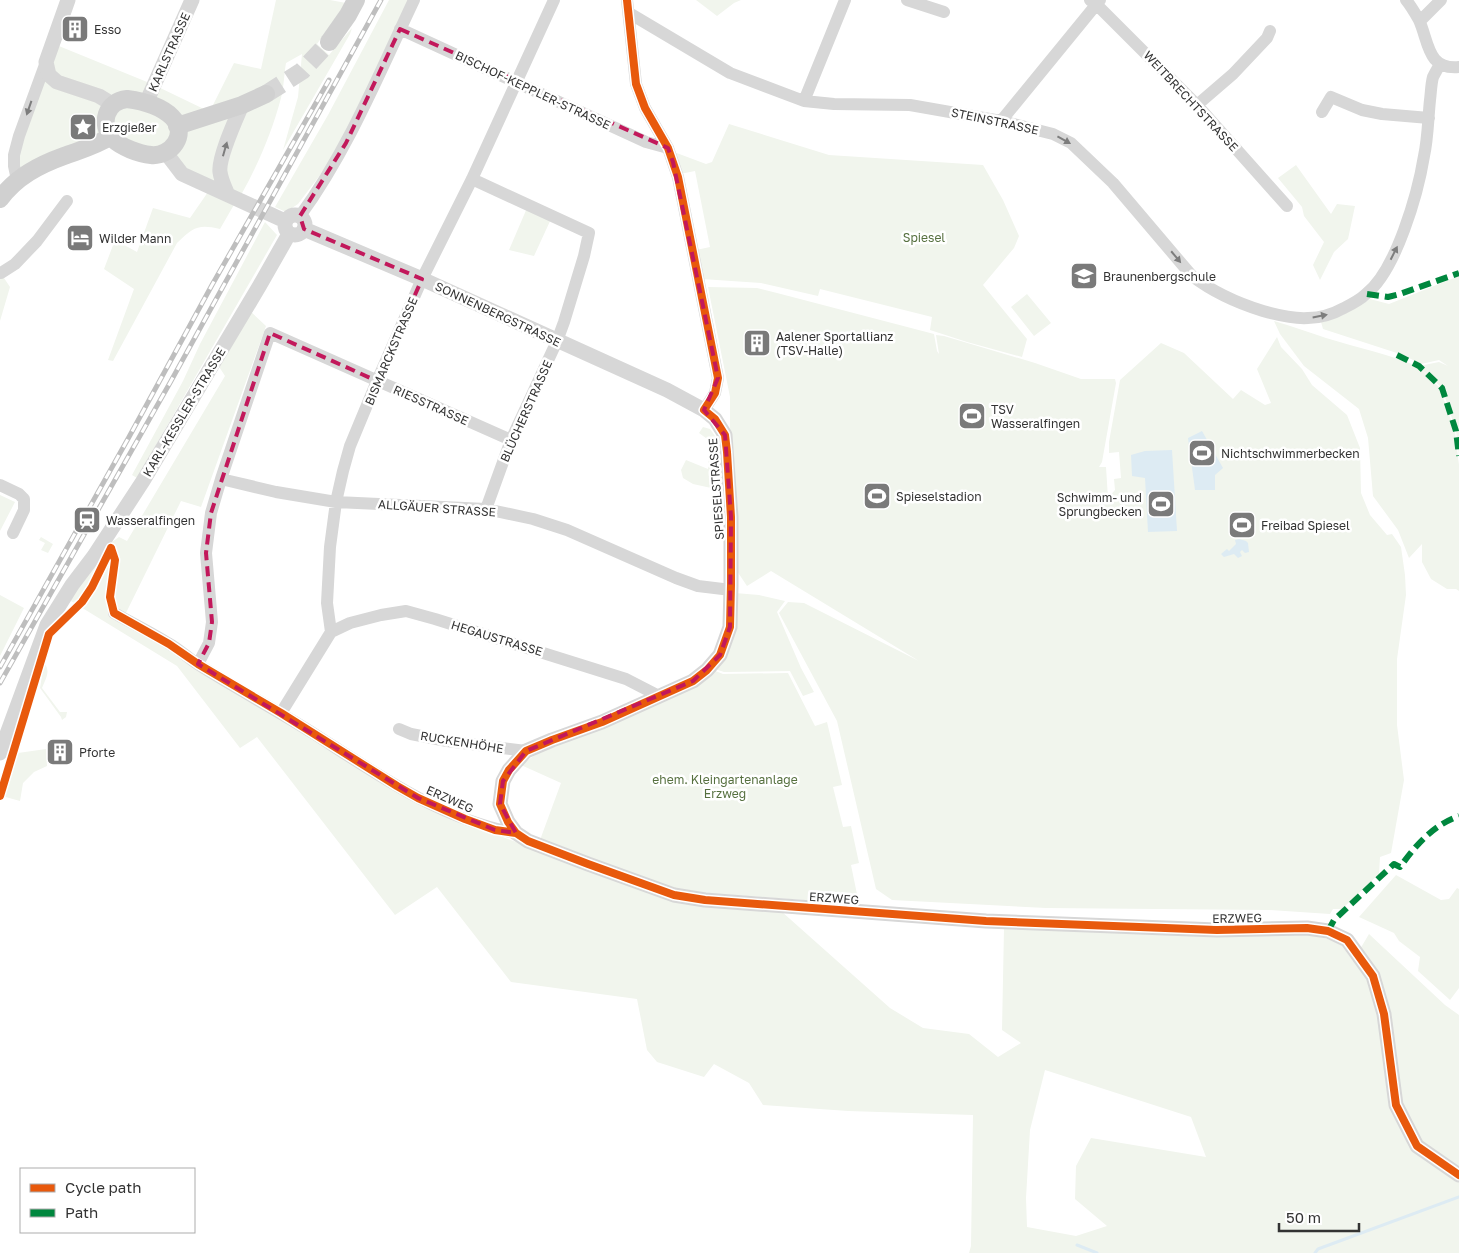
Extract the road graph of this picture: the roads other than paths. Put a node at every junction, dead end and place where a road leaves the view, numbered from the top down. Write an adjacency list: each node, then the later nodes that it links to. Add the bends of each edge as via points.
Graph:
1 (68, 0): 18 (street)
2 (192, 0): 24 (street, KARLSTRASSE)
3 (356, 0): 17 (main road)
4 (414, 0): 15 (street)
5 (554, 0): 21 (street, BISMARCKSTRASSE)
6 (627, 0): 13 (street)
7 (845, 0): 23 (street)
8 (907, 0): 12 (street)
9 (1406, 0): 14 (street)
10 (1441, 0): 14 (street)
11 (1096, 2): 27 (street, WEITBRECHTSTRASSE); 30 (street)
12 (944, 12)
13 (629, 13): 23 (street, STEINSTRASSE, via 730,73); 33 (street, via 636,84 645,108)
14 (1420, 22): 19 (street, via 1430,51)
15 (400, 30): 21 (street, BISCHOF-KEPPLER-STRASSE); 41 (street, via 346,143 310,202)
16 (1270, 31): 27 (street, via 1234,74)
17 (329, 42)
18 (46, 62): 25 (street, via 53,79); 36 (street, one-way to 36, via 14,155)
19 (1440, 64): 20 (street, via 1449,68); 29 (street, via 1433,78)
20 (1459, 67)
21 (516, 83): 33 (street, BISCHOF-KEPPLER-STRASSE, via 646,142); 35 (street, BISMARCKSTRASSE)
22 (266, 94): 26 (main road)
23 (804, 101): 30 (street, STEINSTRASSE, via 910,104)
24 (146, 103): 25 (main road, via 127,99); 31 (main road, via 174,118)
25 (112, 104): 32 (main road, via 106,118)
26 (242, 105): 31 (main road); 37 (street, one-way to 26, via 220,170)
27 (1197, 105): 40 (street, WEITBRECHTSTRASSE)
28 (1322, 112): 29 (street, via 1331,97 1362,110)
29 (1428, 118): 30 (street, STEINSTRASSE, one-way to 29, via 1053,134 1071,143 1113,183 1192,276 1214,291 1270,313 1308,318 1333,314 1367,294 1385,271 1406,227 1424,157)
30 (1001, 121)
31 (177, 126): 34 (main road, via 176,142)
32 (111, 136): 34 (main road, via 114,141 143,154 157,156); 36 (main road, via 38,166)
33 (668, 148): 47 (street, via 678,178 718,378)
34 (166, 153): 37 (street, via 182,174)
35 (472, 179): 44 (street, BISMARCKSTRASSE); 45 (street, BLÜCHERSTRASSE, via 589,233)
36 (16, 180): 38 (main road)
37 (228, 195): 42 (street)
38 (0, 199)
39 (67, 201): 43 (street, via 37,241 15,264)
40 (1287, 206)
41 (302, 223): 42 (street, via 291,215); 44 (street, SONNENBERGSTRASSE)
42 (287, 227): 62 (street, KARL-KESSLER-STRASSE, via 260,285 142,481 46,625)
43 (0, 273)
44 (422, 279): 45 (street, SONNENBERGSTRASSE); 46 (street, BISMARCKSTRASSE)
45 (557, 341): 47 (street, SONNENBERGSTRASSE); 48 (street, BLÜCHERSTRASSE)
46 (377, 381): 48 (street, RIESSTRASSE); 49 (street, RIESSTRASSE, via 270,333); 51 (street, BISMARCKSTRASSE, via 350,446)
47 (704, 410): 54 (street, SPIESELSTRASSE, via 715,419 725,435 731,517)
48 (511, 440): 52 (street, BLÜCHERSTRASSE)
49 (221, 479): 51 (street, ALLGÄUER STRASSE); 57 (street, via 211,513 206,554 212,622 209,643)
50 (0, 484): 53 (street, via 24,499 24,510)
51 (336, 502): 52 (street, ALLGÄUER STRASSE); 56 (street, BISMARCKSTRASSE, via 330,547 328,603)
52 (486, 509): 54 (street, ALLGÄUER STRASSE, via 533,518 698,586)
53 (13, 533)
54 (731, 590): 58 (street, SPIESELSTRASSE, via 730,627 720,655 693,680)
55 (114, 613): 57 (street, ERZWEG)
56 (331, 632): 58 (street, HEGAUSTRASSE, via 350,623 406,611 626,679); 59 (street)
57 (198, 664): 59 (street, ERZWEG)
58 (660, 696): 61 (street, SPIESELSTRASSE)
59 (281, 713): 63 (street, ERZWEG, via 418,798 495,830)
60 (399, 728): 61 (street, RUCKENHÖHE, via 411,734 447,741)
61 (526, 751): 63 (street, SPIESELSTRASSE, via 503,781 500,804)
62 (0, 754)
63 (516, 833): 64 (street, ERZWEG, via 528,841 674,895 705,900 986,921 1208,930 1307,928 1328,931 1347,940 1373,976 1384,1014 1396,1106 1417,1146)
64 (1459, 1175)

